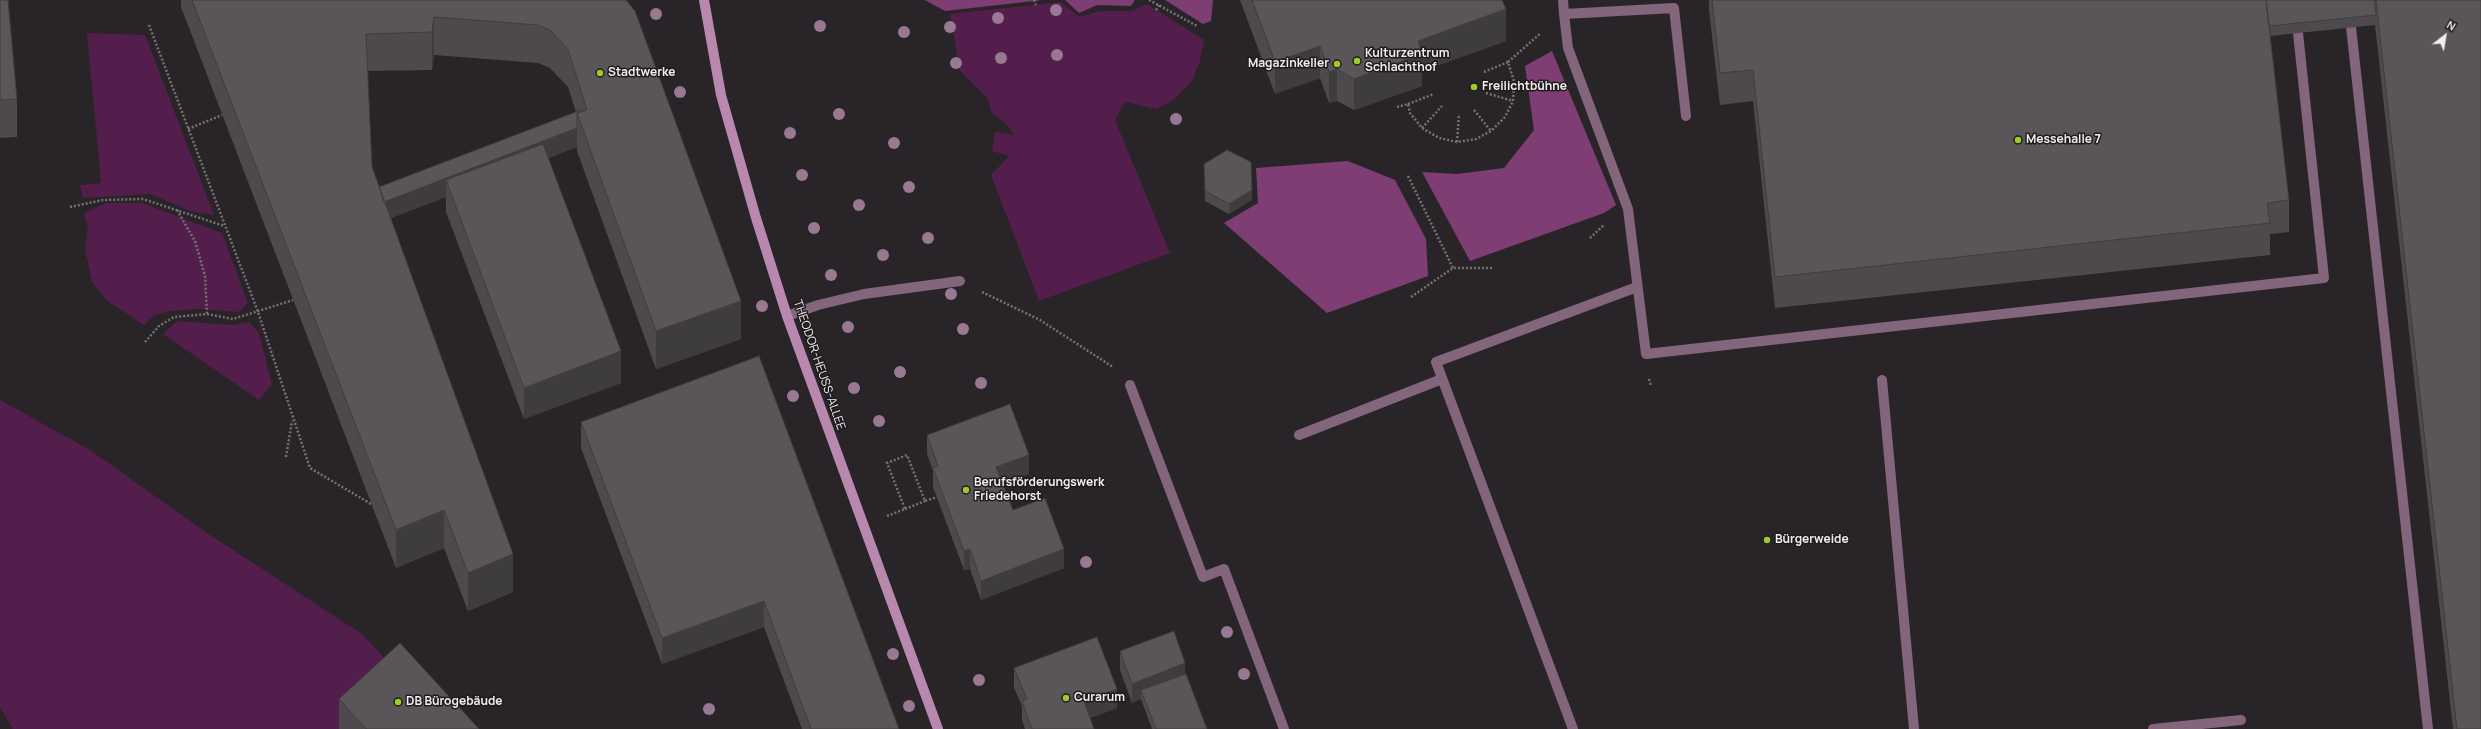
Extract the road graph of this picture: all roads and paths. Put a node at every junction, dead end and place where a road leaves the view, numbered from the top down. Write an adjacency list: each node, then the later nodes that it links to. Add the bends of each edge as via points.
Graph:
1 (704, 0): 42 (street, THEODOR-HEUSS-ALLEE, via 721,95)
2 (1034, 0): 5 (path)
3 (1149, 0): 6 (path)
4 (1563, 0): 8 (lane)
5 (1036, 5)
6 (1159, 5): 7 (path); 10 (path)
7 (1156, 10)
8 (1564, 14): 25 (lane, via 1674,8); 37 (lane, via 1568,48 1628,209)
9 (149, 25): 27 (path)
10 (1197, 26)
11 (2351, 27): 61 (lane)
12 (2298, 33): 37 (lane, via 2324,278 1646,354)
13 (1537, 37): 14 (path)
14 (1508, 62): 15 (path); 18 (path, via 1514,81)
15 (1484, 72)
16 (1486, 93): 18 (path)
17 (1434, 94): 19 (path)
18 (1513, 101): 28 (path, via 1505,118)
19 (1408, 104): 21 (path); 26 (path, via 1410,113)
20 (1442, 106): 26 (path)
21 (1397, 107)
22 (1474, 110): 28 (path)
23 (1459, 114): 29 (path)
24 (222, 115): 27 (path)
25 (1686, 116)
26 (1422, 128): 29 (path, via 1439,138)
27 (188, 129): 33 (path)
28 (1491, 131): 29 (path, via 1476,139)
29 (1457, 142)
30 (1408, 176): 34 (path)
31 (70, 207): 32 (path, via 103,200 143,199)
32 (177, 210): 33 (path); 41 (path, via 194,241 205,276)
33 (224, 226): 40 (path)
34 (1453, 268): 35 (path); 38 (path)
35 (1494, 268)
36 (960, 281): 42 (lane, via 864,294 818,305); 46 (path, via 1040,320 1126,375)
37 (1637, 286): 44 (lane, via 1436,362)
38 (1411, 297)
39 (293, 300): 40 (path)
40 (258, 312): 41 (path, via 233,318); 47 (path)
41 (207, 314): 43 (path, via 174,317 159,326)
42 (787, 316): 54 (street, THEODOR-HEUSS-ALLEE)
43 (145, 342)
44 (1442, 379): 48 (lane); 58 (lane)
45 (1882, 380): 59 (lane)
46 (1130, 385): 57 (lane, via 1203,577 1224,569)
47 (292, 420): 49 (path); 52 (path, via 310,468)
48 (1299, 435)
49 (286, 457)
50 (937, 497): 51 (path)
51 (925, 501): 53 (path); 53 (path, via 907,455 887,463)
52 (371, 504)
53 (905, 509): 54 (path)
54 (862, 526): 56 (street, THEODOR-HEUSS-ALLEE)
55 (2241, 720): 60 (lane)
56 (938, 729)
57 (1284, 729)
58 (1573, 729)
59 (1914, 729)
60 (2153, 729)
61 (2428, 729)

